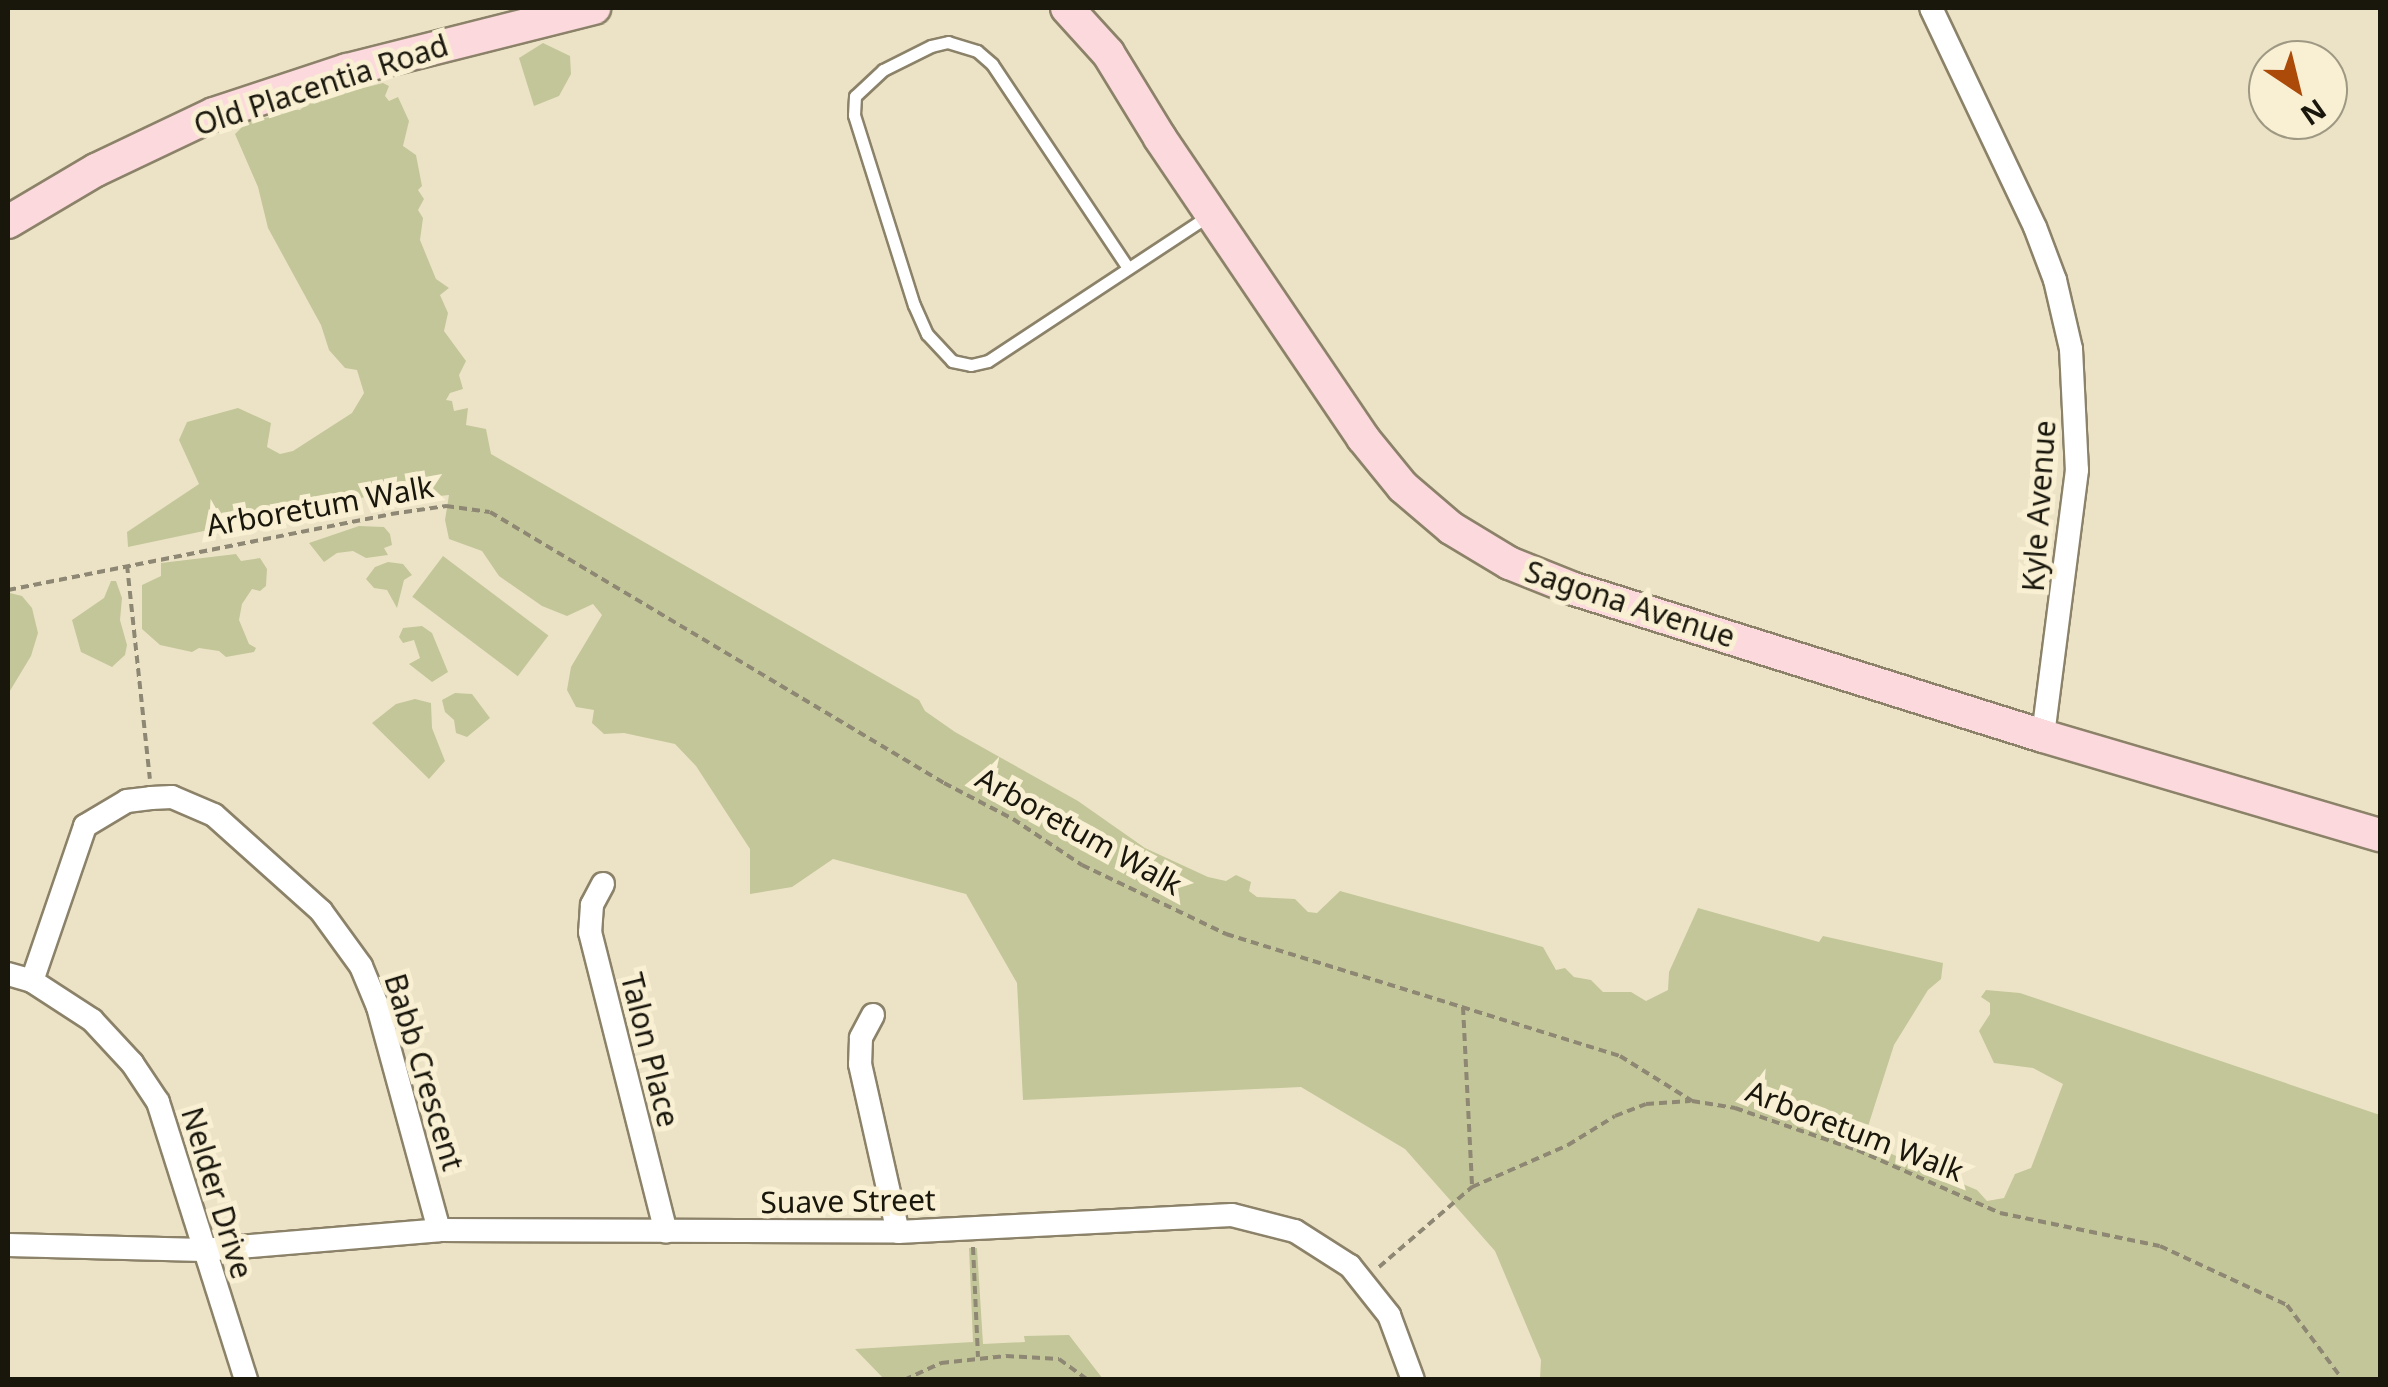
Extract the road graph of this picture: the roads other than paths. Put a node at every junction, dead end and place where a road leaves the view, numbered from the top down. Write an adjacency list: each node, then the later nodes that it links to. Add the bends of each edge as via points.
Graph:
1 (594, 8): 7 (main road, Old Placentia Road, via 347,70 214,114 96,170)
2 (1066, 8): 5 (main road, Sagona Avenue)
3 (1094, 8): 5 (main road)
4 (1932, 8): 9 (street, Kyle Avenue, via 2036,227 2071,348 2077,470)
5 (1108, 53): 6 (main road, Sagona Avenue)
6 (1211, 213): 8 (lane); 9 (main road, Sagona Avenue, via 1382,463 1451,528 1509,563 1574,589)
7 (8, 222)
8 (1128, 268): 8 (lane, via 988,361 952,361 927,334 914,304 854,115 855,96 883,70 931,46 948,42 977,51)
9 (2043, 736): 10 (main road, Sagona Avenue)
10 (2380, 835)
11 (603, 884): 16 (street, Talon Place, via 592,905 590,932)
12 (8, 974): 13 (street, Nelder Drive)
13 (32, 981): 15 (street, Babb Crescent, via 85,826 127,800 172,797 214,814 347,943 378,1007); 19 (street, Nelder Drive, via 92,1020 158,1102)
14 (873, 1015): 17 (street, via 861,1038 860,1064)
15 (439, 1230): 16 (street, Suave Street); 19 (street, Suave Street)
16 (666, 1232): 17 (street, Suave Street)
17 (898, 1232): 21 (street, Suave Street, via 1232,1216 1295,1231 1364,1280 1399,1334)
18 (8, 1245): 19 (street, Suave Street)
19 (203, 1250): 20 (street, Nelder Drive)
20 (246, 1380)
21 (1414, 1380)

